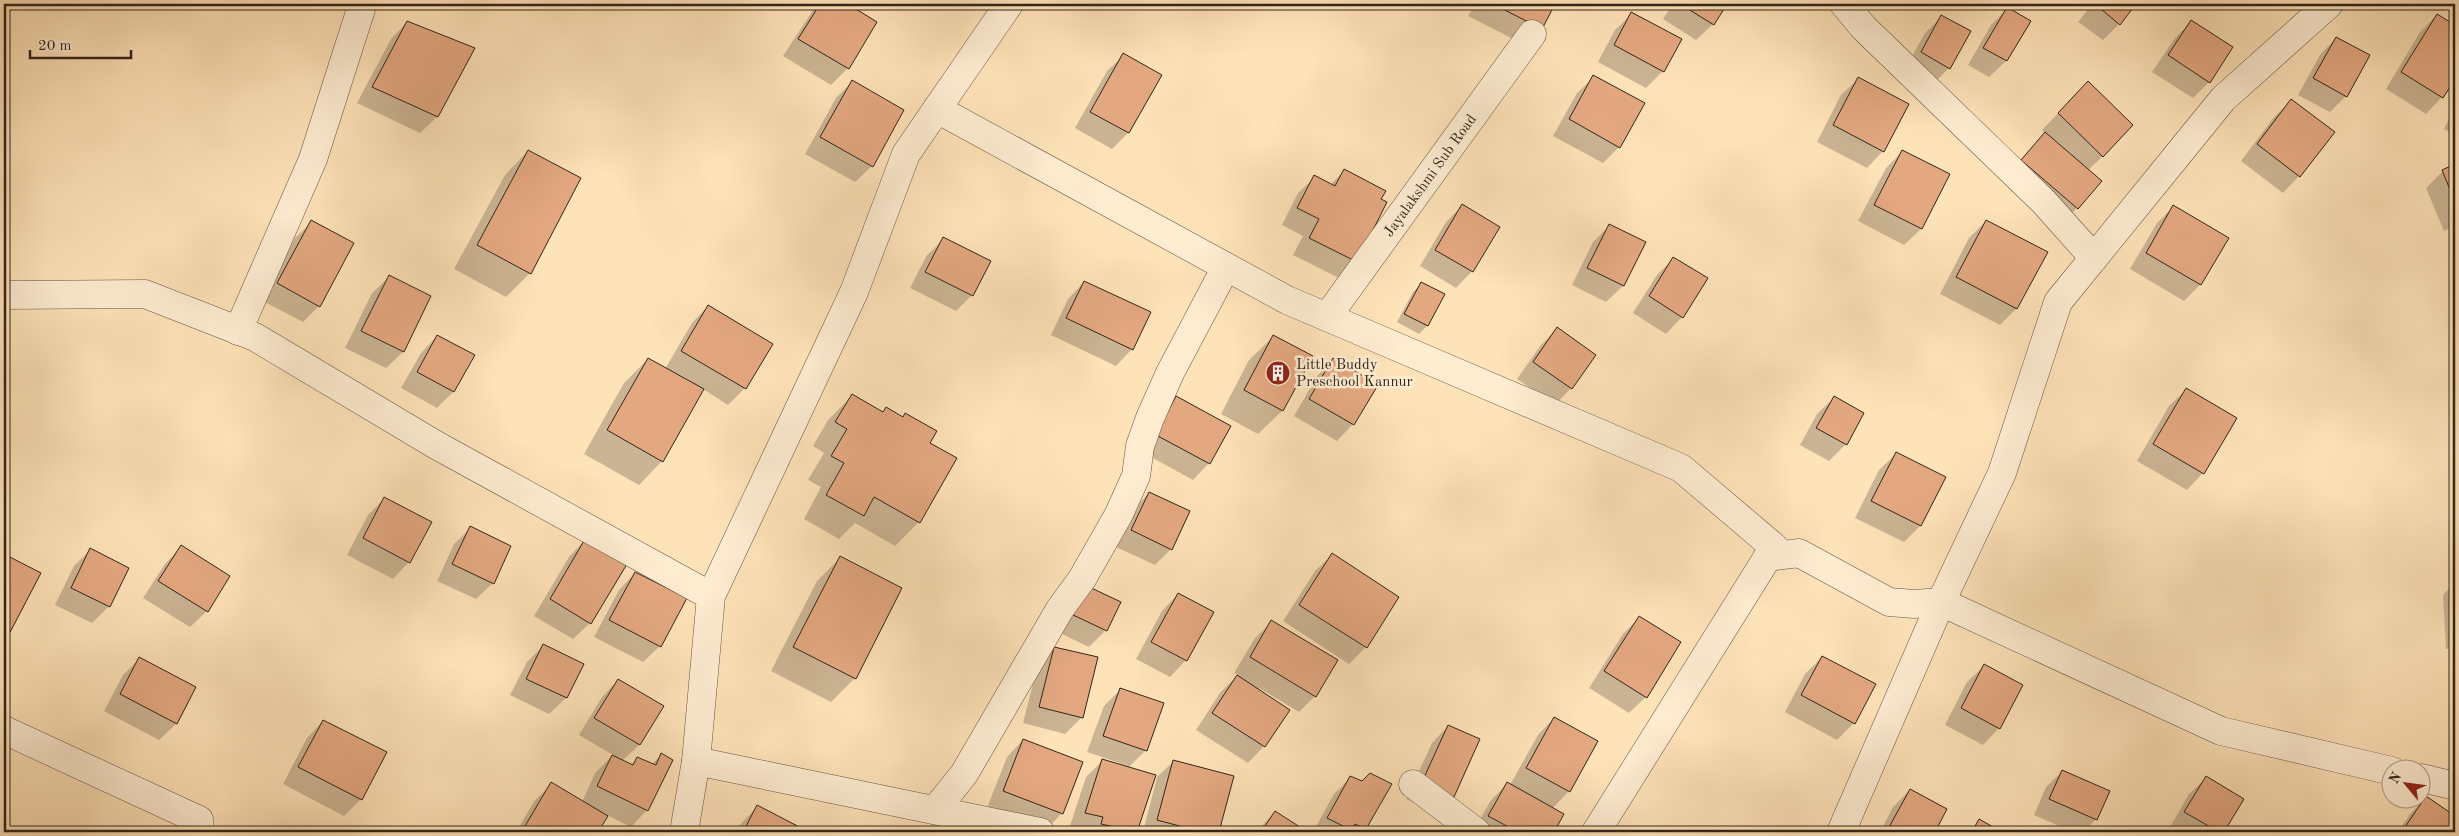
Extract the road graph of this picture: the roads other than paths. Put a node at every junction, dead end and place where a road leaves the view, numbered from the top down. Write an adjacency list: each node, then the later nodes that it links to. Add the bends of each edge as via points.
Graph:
1 (1009, 4): 6 (street)
2 (1844, 4): 7 (street, via 1864,28 2044,202)
3 (358, 5): 11 (street, via 313,159)
4 (2322, 6): 7 (street, via 2223,99)
5 (1532, 34): 10 (street, Jayalakshmi Sub Road)
6 (936, 109): 8 (street); 13 (street, via 906,154 854,292)
7 (2094, 258): 14 (street, via 2058,302 2002,473)
8 (1226, 267): 10 (street, via 1287,300); 21 (street, via 1150,418 1140,446 1136,476 1119,514 964,774)
9 (4, 295): 11 (street, via 145,294)
10 (1327, 317): 12 (street, via 1681,468 1774,547)
11 (238, 330): 13 (street, via 256,337 436,445)
12 (1767, 557): 14 (street, via 1799,553 1890,602); 26 (street)
13 (711, 596): 16 (street)
14 (1941, 602): 17 (street, via 2221,731); 27 (street)
15 (4, 730): 22 (street, via 199,820)
16 (696, 761): 21 (street); 23 (street)
17 (2382, 769)
18 (2432, 780): 20 (street)
19 (1413, 784): 25 (street)
20 (2455, 786)
21 (935, 810): 24 (street)
22 (199, 832)
23 (684, 832)
24 (1040, 832)
25 (1476, 832)
26 (1596, 832)
27 (1841, 832)

